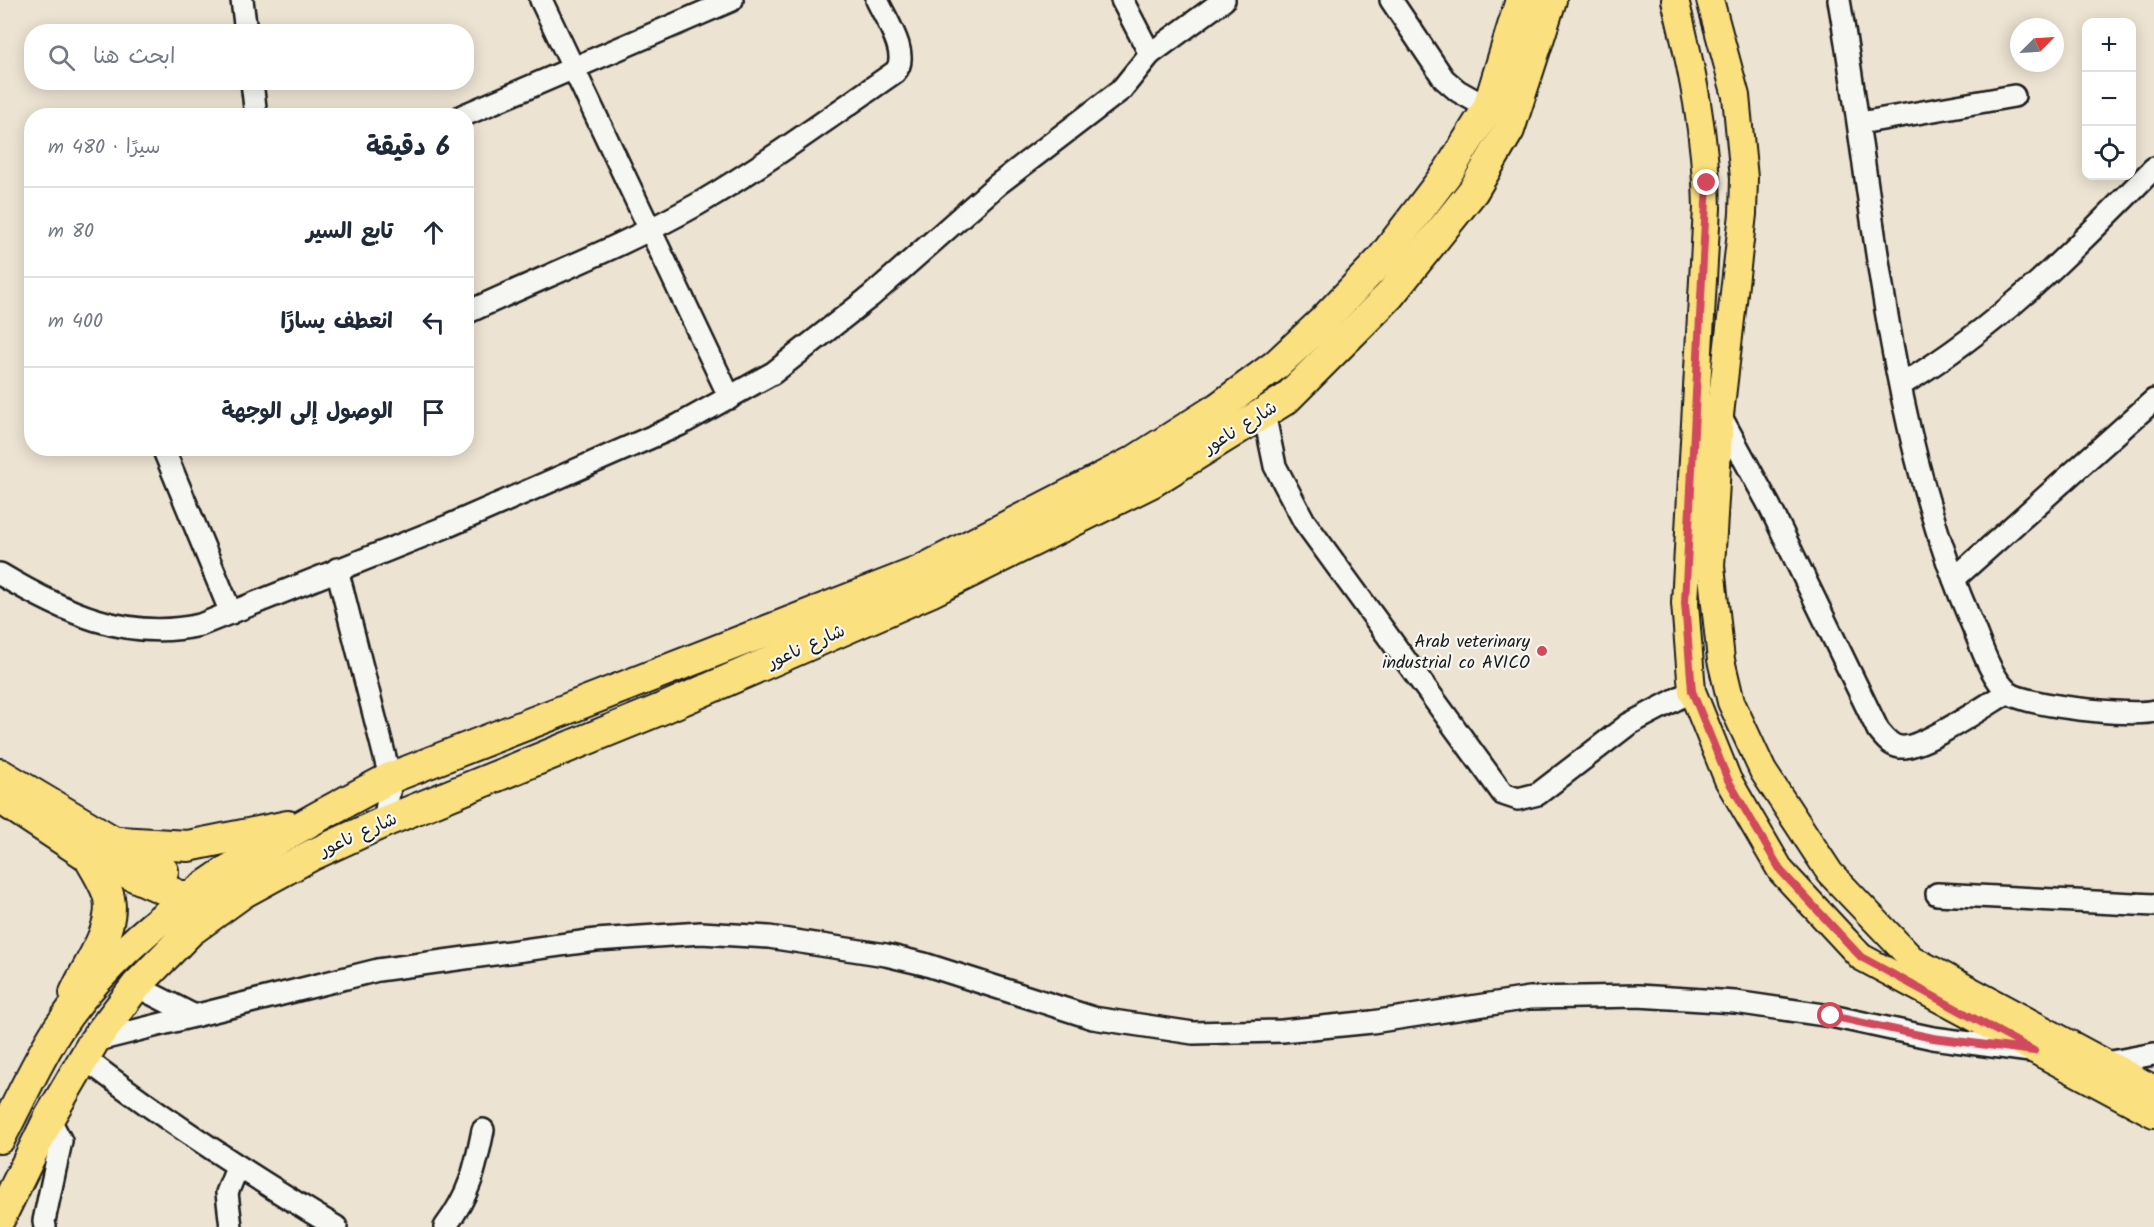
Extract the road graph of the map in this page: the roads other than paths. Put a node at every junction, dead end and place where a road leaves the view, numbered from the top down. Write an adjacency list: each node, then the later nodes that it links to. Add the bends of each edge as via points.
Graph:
1 (242, 0): 13 (street)
2 (542, 0): 15 (street)
3 (732, 0): 15 (street)
4 (877, 0): 29 (street, via 899,51 901,62 895,72 760,166)
5 (1122, 0): 14 (street)
6 (1224, 0): 14 (street)
7 (1391, 0): 19 (street, via 1444,80)
8 (1521, 0): 19 (highway, شارع ناعور)
9 (1551, 0): 26 (highway, شارع ناعور, via 1509,129)
10 (1675, 0): 22 (main road, via 1691,62)
11 (1710, 0): 23 (main road, via 1736,96)
12 (1839, 0): 21 (street)
13 (245, 24)
14 (1150, 54): 32 (street, via 1121,90 997,185 871,296 773,373)
15 (575, 69): 20 (street); 29 (street)
16 (253, 90): 18 (street)
17 (2014, 96): 21 (street)
18 (255, 108)
19 (1488, 108): 25 (highway, شارع ناعور)
20 (474, 111)
21 (1860, 123): 31 (street)
22 (1704, 155): 23 (main road); 27 (main road)
23 (1743, 156): 28 (main road)
24 (2154, 168): 31 (street, via 2053,270 1968,343)
25 (1448, 172): 26 (highway); 45 (highway, شارع ناعور, via 1381,260 1276,365 1218,408 1136,460 918,572)
26 (1473, 191): 34 (highway, شارع ناعور, via 1389,296 1286,399)
27 (1707, 208): 28 (main road); 41 (main road, via 1685,603)
28 (1743, 214): 35 (main road)
29 (652, 229): 30 (street); 32 (street)
30 (474, 309)
31 (1901, 385): 39 (street, via 1939,540)
32 (730, 398): 37 (street, via 679,425 448,526)
33 (2154, 400): 39 (street)
34 (1264, 413): 41 (street, via 1275,466 1304,520 1503,794 1518,800 1538,794 1629,724); 48 (highway, شارع ناعور, via 1152,482 930,592 664,708)
35 (1720, 415): 42 (street, via 1769,505 1878,730 1886,739 1897,747 1911,746); 61 (main road, via 1711,566 1721,660 1731,702 1763,771 1830,873 1912,959)
36 (166, 456): 40 (street)
37 (337, 569): 40 (street); 45 (street)
38 (0, 574): 40 (street, via 83,616 121,628 182,629)
39 (1954, 579): 42 (street, via 1990,665)
40 (231, 614)
41 (1692, 691): 59 (main road, via 1728,780 1781,871 1861,957)
42 (2008, 692): 43 (street, via 2036,703)
43 (2154, 713)
44 (0, 774): 49 (highway)
45 (390, 778): 47 (highway, شارع ناعور); 48 (street)
46 (0, 798): 49 (highway)
47 (309, 821): 49 (highway, via 188,846); 52 (highway, شارع ناعور)
48 (384, 822): 50 (highway, شارع ناعور)
49 (100, 849): 52 (highway); 57 (highway, via 110,909 102,936)
50 (244, 892): 52 (highway); 54 (highway, شارع ناعور)
51 (1937, 894): 53 (street)
52 (188, 897): 54 (highway); 57 (highway, شارع ناعور, via 117,960)
53 (2154, 905)
54 (190, 932): 55 (highway, شارع ناعور)
55 (136, 986): 56 (street); 58 (highway, شارع ناعور)
56 (194, 1016): 58 (street); 59 (street, via 378,970 596,940 701,933 770,937 886,955 1093,1018 1193,1033 1327,1027 1530,998 1638,996 1735,1002 1831,1016 1933,1038)
57 (59, 1028): 66 (highway, شارع ناعور)
58 (89, 1049): 64 (highway, شارع ناعور); 67 (street, via 152,1110)
59 (2034, 1051): 63 (main road)
60 (2154, 1054): 61 (street)
61 (2106, 1063): 62 (main road)
62 (2154, 1089)
63 (2154, 1114)
64 (49, 1118): 68 (highway, شارع ناعور); 69 (street, via 61,1141)
65 (483, 1130): 72 (street, via 473,1178 462,1204)
66 (0, 1138)
67 (237, 1168): 70 (street, via 227,1193); 71 (street)
68 (0, 1218)
69 (45, 1227)
70 (231, 1227)
71 (336, 1227)
72 (445, 1227)

